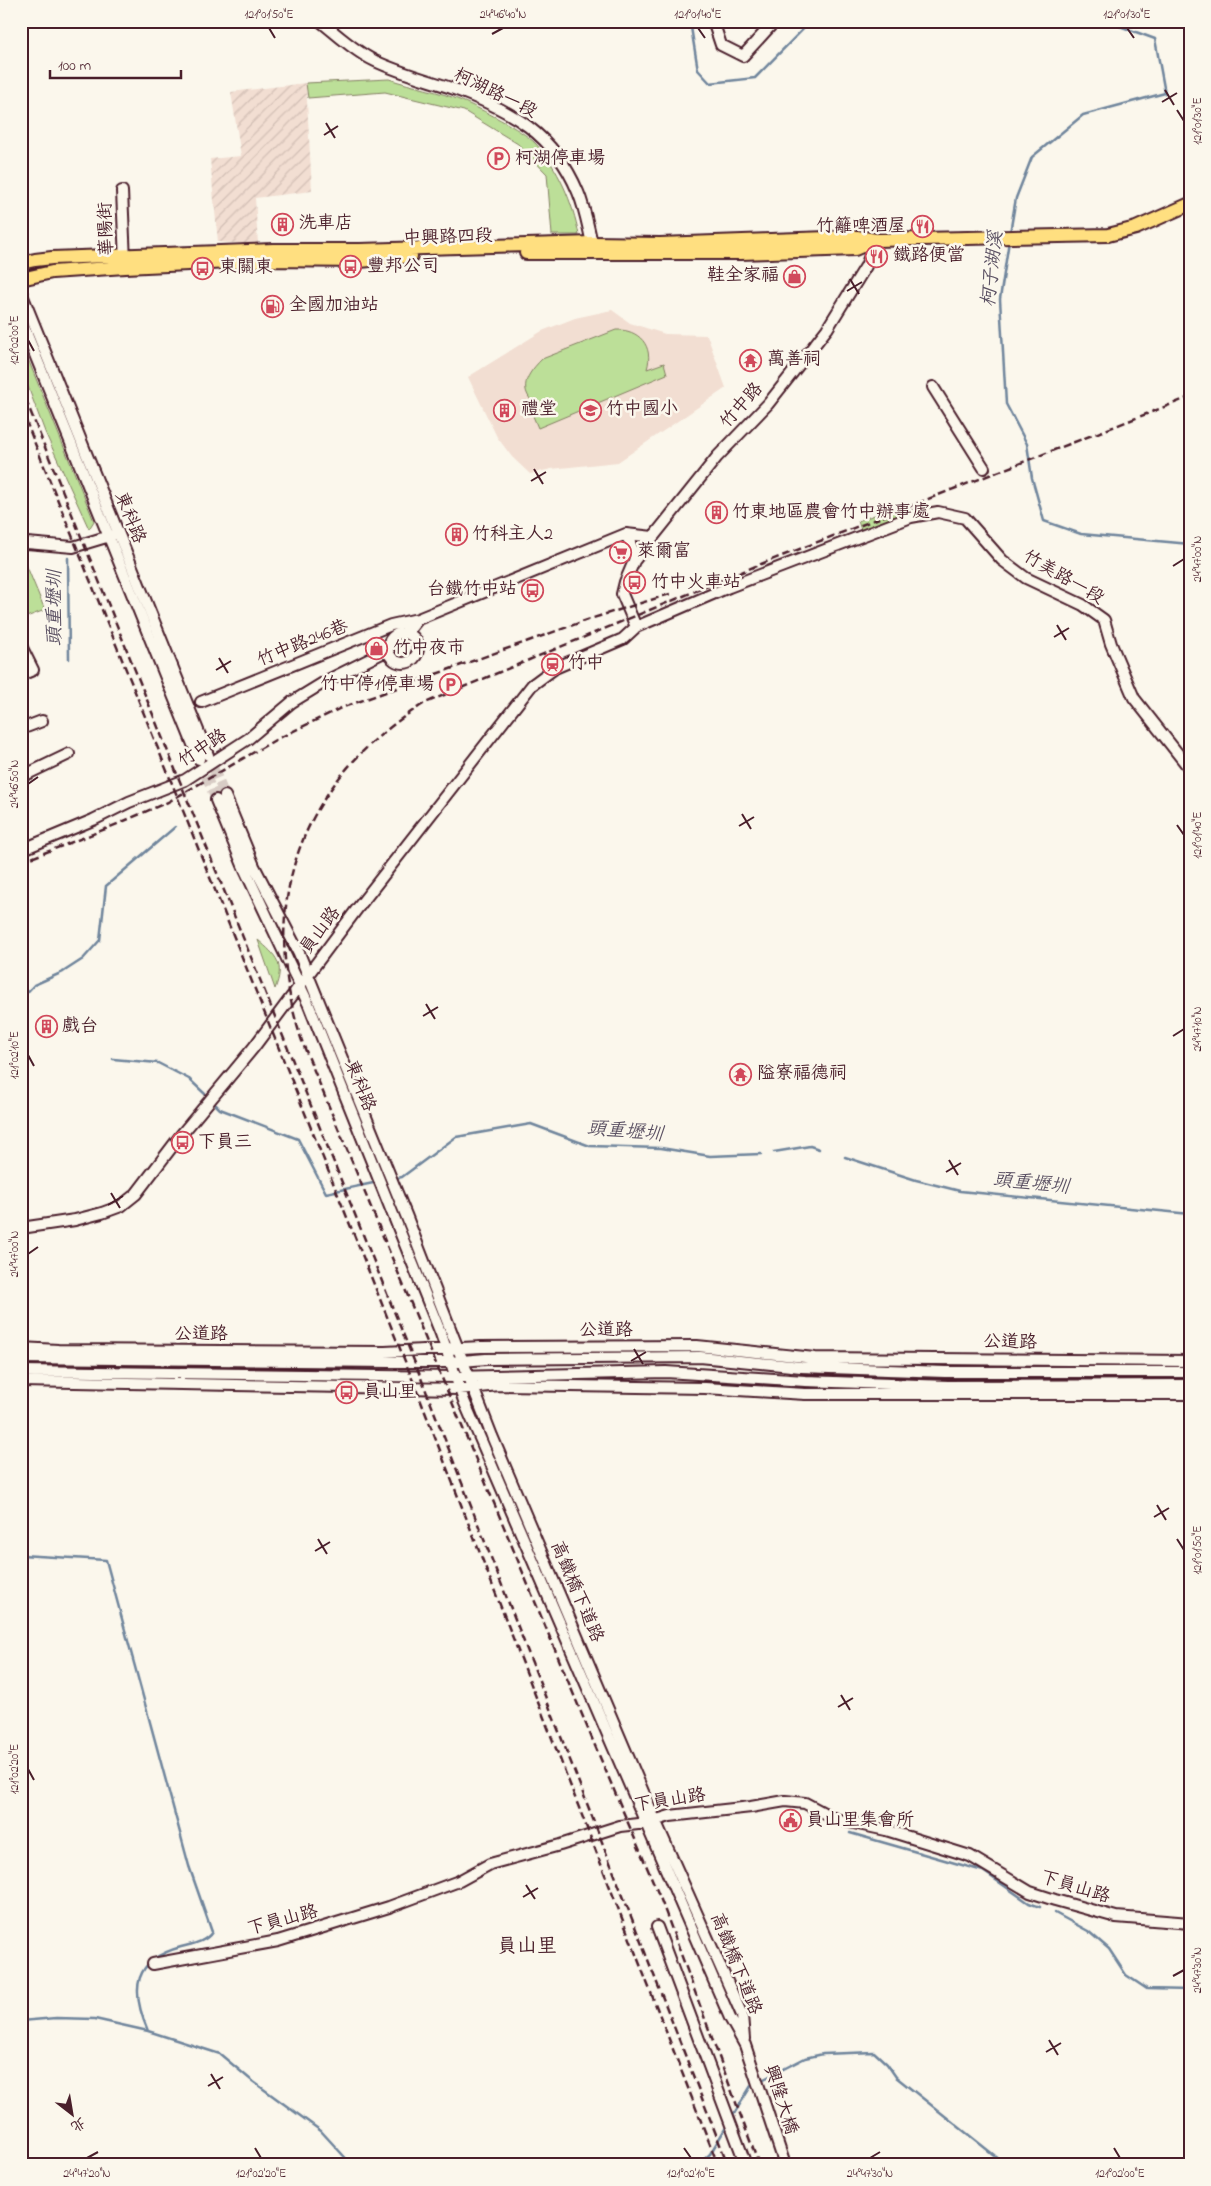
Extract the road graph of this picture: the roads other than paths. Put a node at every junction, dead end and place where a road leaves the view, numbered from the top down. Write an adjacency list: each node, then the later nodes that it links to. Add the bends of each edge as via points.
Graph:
1 (320, 21): 7 (street, 柯湖路一段, via 349,46 375,61 455,89 529,126 550,144 566,168 578,193)
2 (713, 21): 3 (street, via 721,45 743,56)
3 (775, 21)
4 (122, 191): 8 (street, 華陽街)
5 (1190, 204): 6 (main road, 中興路四段, via 1136,228 1108,235)
6 (876, 240): 7 (main road, 中興路四段, via 855,249 741,253); 17 (street, 竹中路, via 866,266 826,329 768,404 717,457)
7 (592, 248): 8 (main road, 中興路四段)
8 (125, 261): 9 (main road, 中興路四段, via 35,260); 10 (main road, 中興路四段)
9 (21, 263)
10 (21, 279)
11 (21, 292): 16 (street, 東科路)
12 (21, 320): 16 (street, 東科路)
13 (933, 387): 14 (street)
14 (984, 468)
15 (626, 534): 17 (street); 19 (street, via 635,554); 20 (street)
16 (113, 535): 18 (street, via 73,547); 30 (street, 東科路)
17 (653, 537): 19 (street, 竹中路)
18 (21, 544)
19 (634, 561): 21 (street, 竹中路, via 622,594)
20 (418, 619): 22 (street); 26 (street, 竹中路246巷, via 391,625)
21 (636, 627): 31 (street, 竹美路一段, via 911,517 938,512 957,515 972,524 1002,560 1026,578 1084,605 1104,620 1110,644 1134,698); 34 (street, 員山路, via 615,643 555,668 532,685)
22 (408, 633): 24 (street, via 393,636); 24 (street, via 418,646 413,659 405,663 396,661)
23 (21, 646): 25 (street, via 33,670)
24 (388, 650): 33 (street, 竹中路, via 292,702 248,739 185,780)
25 (21, 675)
26 (201, 702)
27 (42, 721): 28 (street)
28 (21, 729)
29 (69, 754): 32 (street)
30 (204, 757)
31 (1190, 769)
32 (21, 777)
33 (21, 850)
34 (308, 974): 35 (street, 員山路); 35 (street, 東科路, via 220,798 245,870); 36 (street, 東科路)
35 (300, 986): 36 (street, 東科路); 37 (street, 員山路, via 136,1194 121,1206 102,1213)
36 (380, 1165): 39 (street, 東科路)
37 (21, 1228)
38 (21, 1348): 40 (street, 公道路)
39 (453, 1350): 41 (street, 公道路); 43 (street, 高鐵橋下道路); 44 (street, 公道路, via 480,1347 697,1346 815,1358); 45 (street, 東科路)
40 (58, 1354): 41 (street, 公道路); 42 (street, 公道路)
41 (387, 1357): 45 (street, 公道路)
42 (21, 1358)
43 (462, 1360): 45 (street, 公道路); 47 (street, 公道路, via 700,1357 801,1367 935,1372); 50 (street, 高鐵橋下道路)
44 (1190, 1361)
45 (450, 1362): 49 (street, 東科路)
46 (21, 1371): 48 (street)
47 (1190, 1372)
48 (394, 1377): 49 (street); 53 (street)
49 (454, 1378): 50 (street); 55 (street, 東科路)
50 (469, 1378): 52 (street, via 666,1372 948,1386); 54 (street, 高鐵橋下道路)
51 (21, 1381): 53 (street)
52 (1190, 1385)
53 (399, 1388): 55 (street)
54 (473, 1389): 55 (street); 56 (street, via 499,1385 705,1388 815,1394); 57 (street, 高鐵橋下道路)
55 (459, 1390): 57 (street, 高鐵橋下道路)
56 (1190, 1394)
57 (651, 1822): 58 (street, 下員山路, via 670,1816 785,1801 806,1803 835,1819 886,1830 970,1856 1030,1892 1054,1900 1116,1917); 60 (street, 下員山路, via 620,1826 490,1864 459,1881 388,1907 278,1941); 61 (street, 高鐵橋下道路, via 742,2015)
58 (1190, 1923)
59 (657, 1927): 62 (street)
60 (153, 1964)
61 (745, 2045): 63 (street, 興隆大橋)
62 (746, 2165)
63 (784, 2165)

